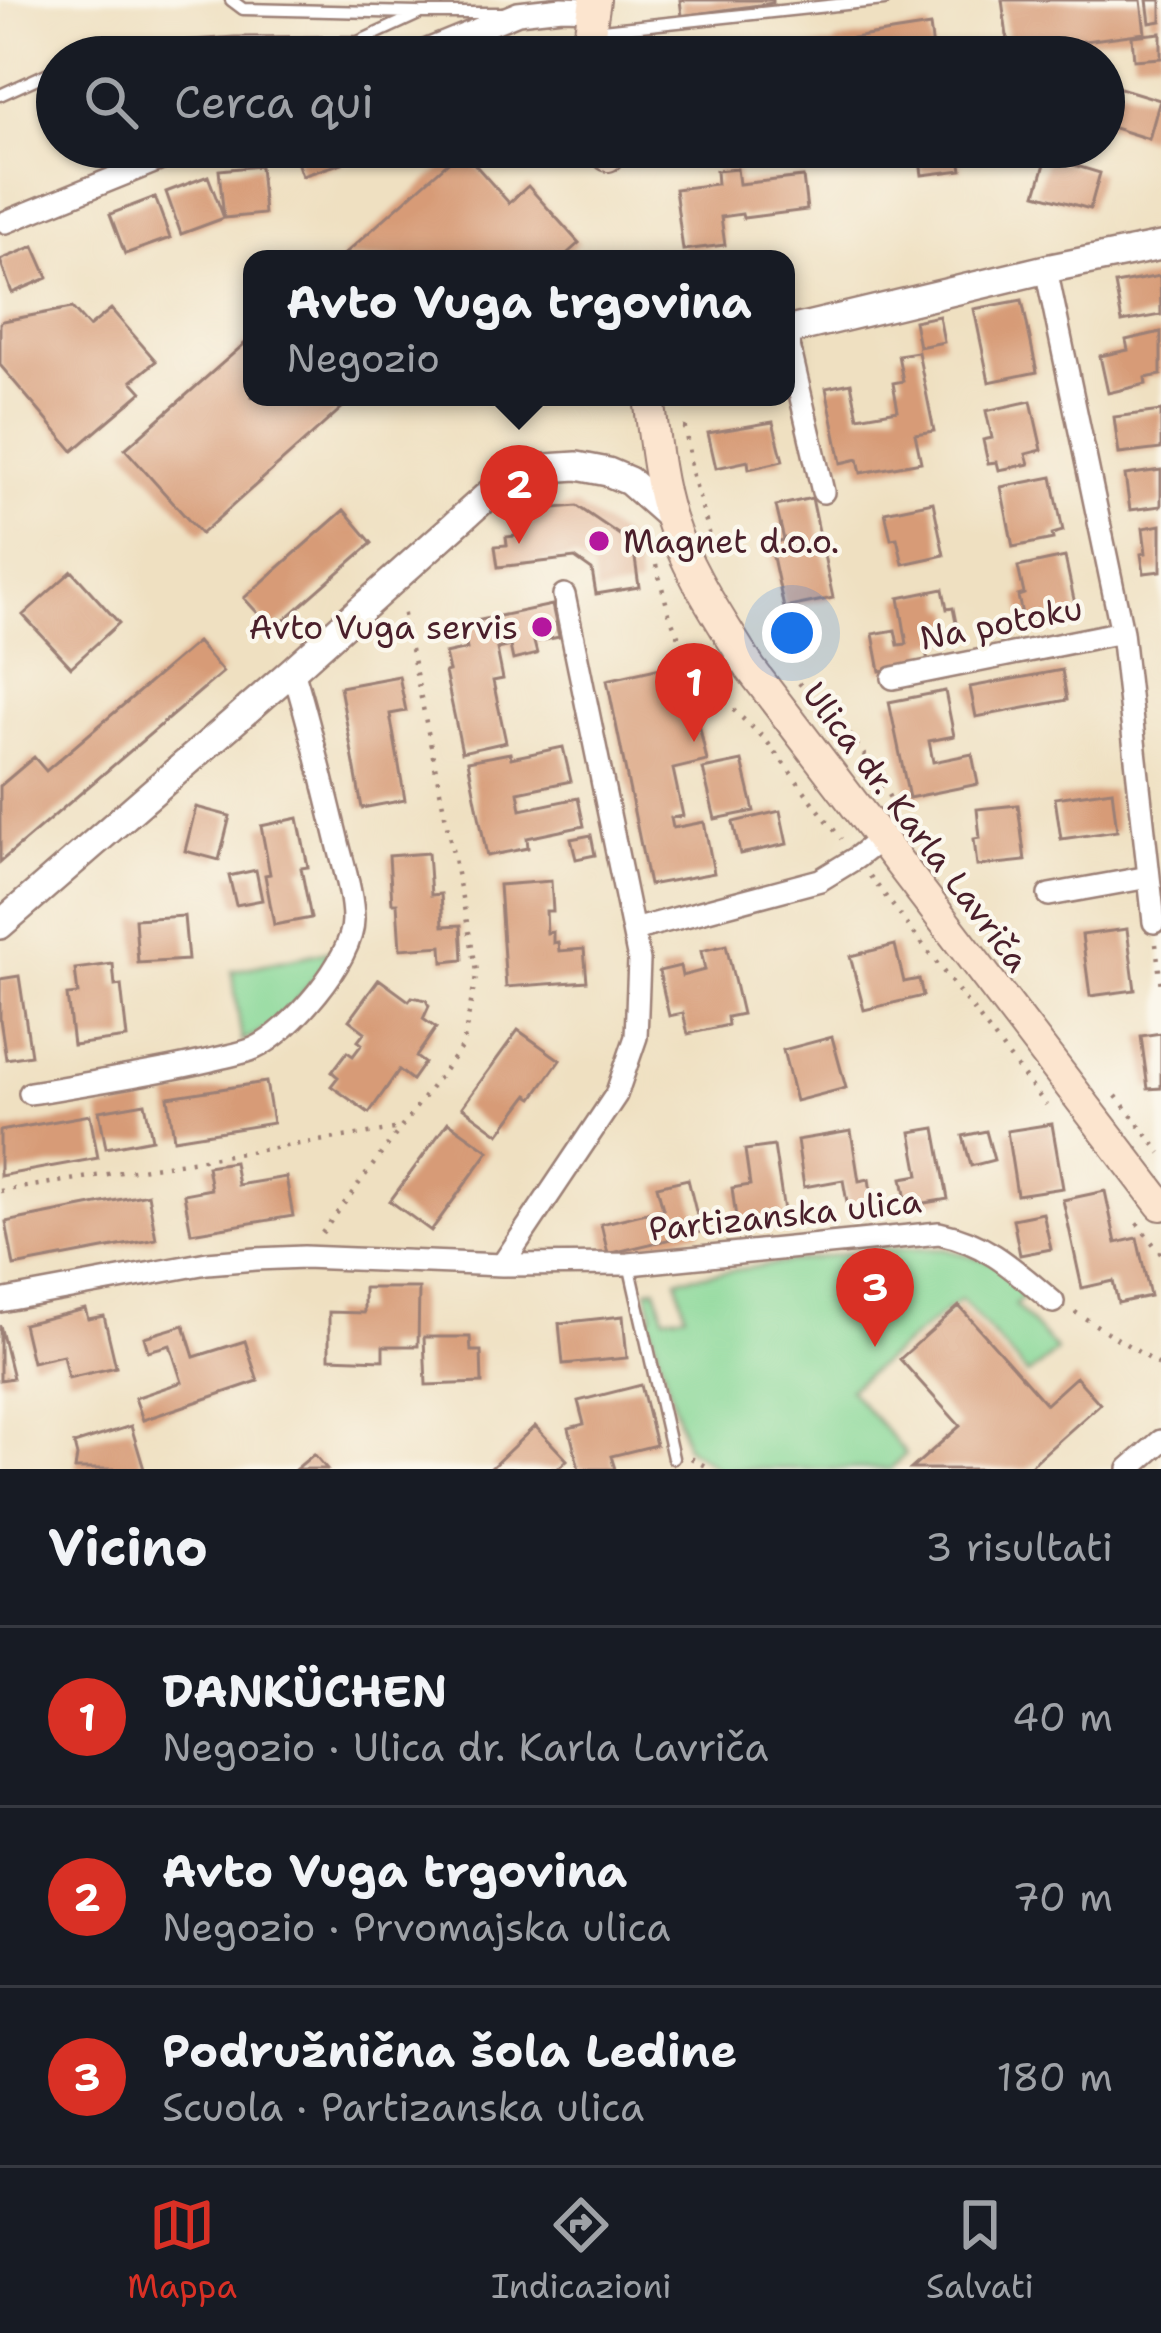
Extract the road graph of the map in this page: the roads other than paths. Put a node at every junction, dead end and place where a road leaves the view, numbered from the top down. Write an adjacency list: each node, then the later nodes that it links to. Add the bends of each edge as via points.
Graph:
1 (231, 0): 3 (lane, via 243,9)
2 (884, 0): 5 (lane)
3 (421, 13): 4 (lane); 6 (lane)
4 (518, 13): 5 (street, via 562,8); 7 (street)
5 (593, 24)
6 (371, 36)
7 (462, 36)
8 (36, 79): 9 (lane)
9 (0, 95)
10 (139, 168): 11 (street)
11 (6, 223)
12 (1161, 246): 13 (street)
13 (1046, 269): 14 (street); 20 (street)
14 (795, 330)
15 (795, 371): 17 (street)
16 (651, 406): 18 (main road, Ulica dr. Karla Lavriča)
17 (823, 492)
18 (670, 518): 21 (street, via 608,472 516,470); 23 (main road, Ulica dr. Karla Lavriča, via 699,584)
19 (565, 595): 28 (street)
20 (1122, 632): 22 (street, Na potoku); 24 (street)
21 (293, 670): 27 (street); 29 (street, via 348,888 353,923 339,960 296,1019 253,1050)
22 (893, 678)
23 (867, 849): 28 (street, via 820,880); 30 (main road, Ulica dr. Karla Lavriča)
24 (1149, 877): 25 (street); 26 (street)
25 (1049, 895)
26 (1154, 922)
27 (0, 925)
28 (633, 930): 32 (street, via 636,1036 616,1095)
29 (30, 1093)
30 (1146, 1211)
31 (629, 1264): 32 (street, Partizanska ulica); 34 (street, Partizanska ulica, via 939,1233 995,1254); 36 (lane)
32 (502, 1265): 33 (street, Partizanska ulica, via 304,1257 207,1263)
33 (0, 1301)
34 (1053, 1302)
35 (1161, 1441): 37 (street)
36 (673, 1459)
37 (1129, 1469)

